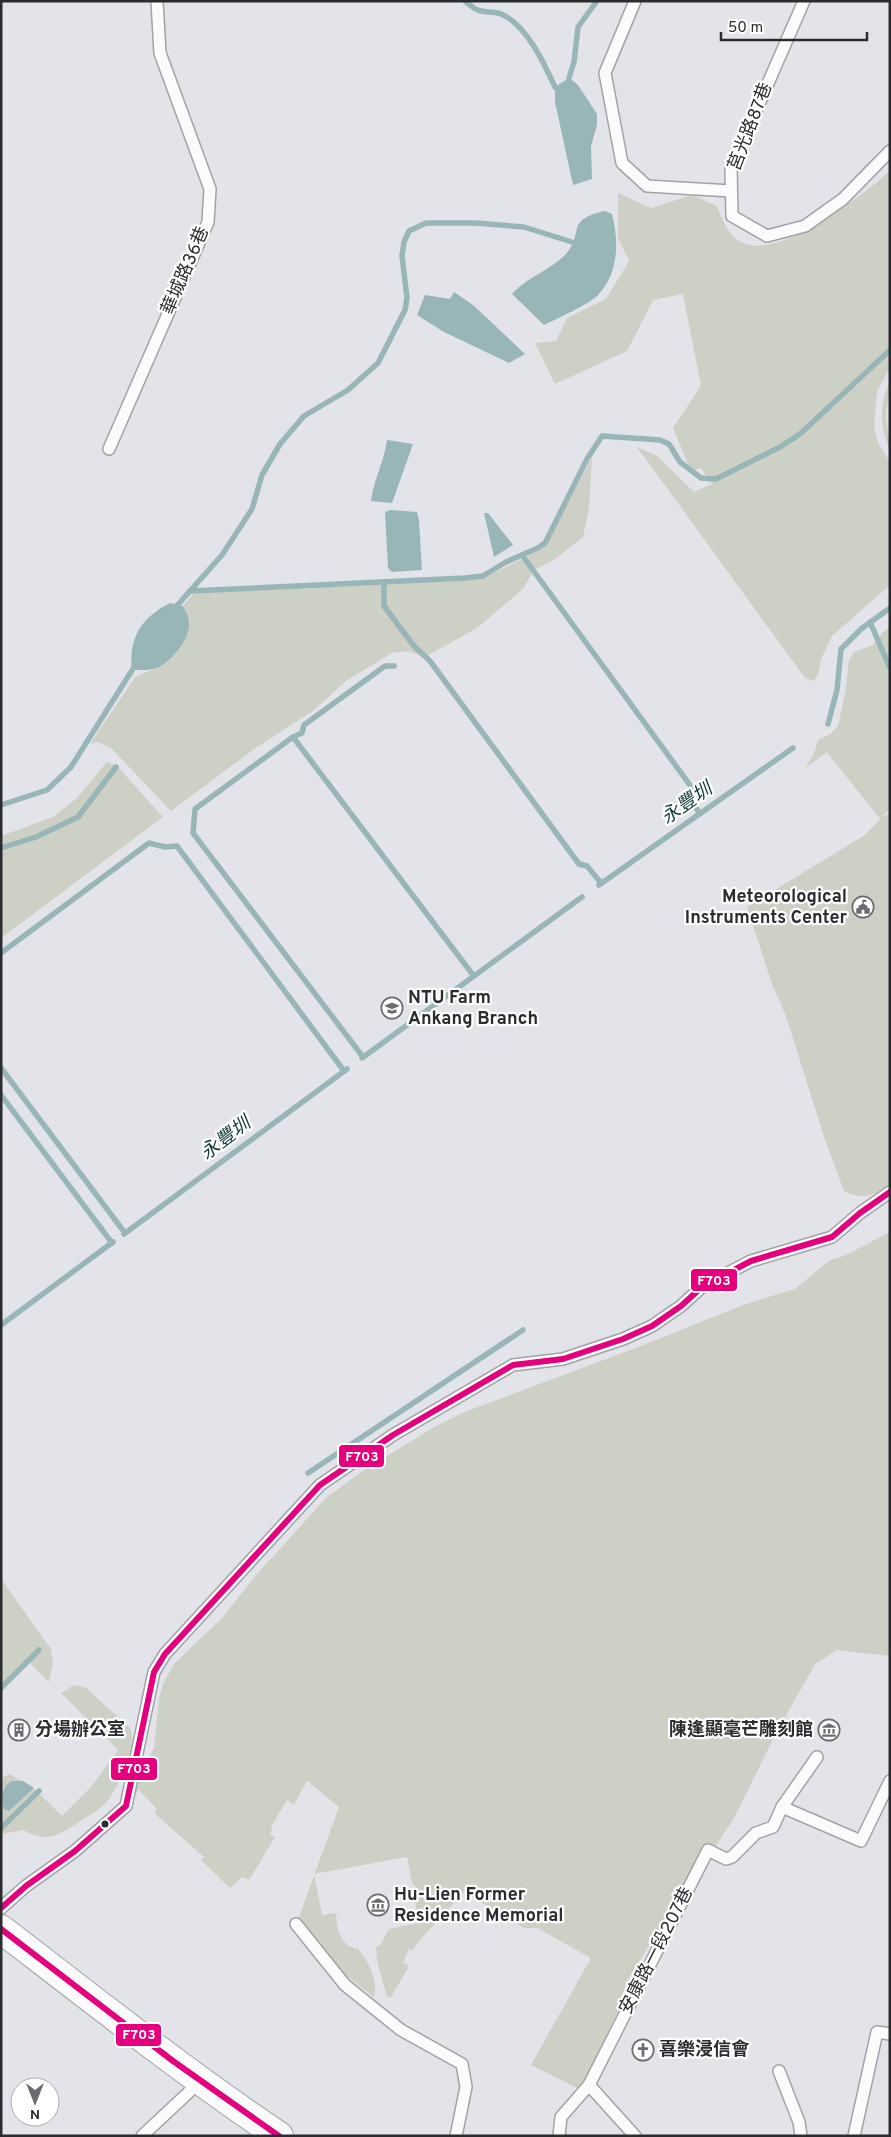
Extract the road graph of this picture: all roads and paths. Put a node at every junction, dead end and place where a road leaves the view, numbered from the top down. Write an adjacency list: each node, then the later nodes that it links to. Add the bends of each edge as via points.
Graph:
1 (157, 1): 6 (lane, 華城路36巷, via 160,53 210,189 208,222)
2 (635, 1): 5 (lane, via 605,73 622,163 647,186)
3 (804, 1): 5 (lane, 莒光路87巷, via 731,168)
4 (890, 151): 5 (lane, 莒光路87巷, via 843,199 805,226 767,236 732,216)
5 (732, 191)
6 (110, 449)
7 (890, 1192): 11 (lane, via 832,1237 751,1261 703,1286 652,1326 623,1340 562,1359 513,1365 393,1435 320,1485 165,1654 152,1681 126,1806 75,1851)
8 (817, 1757): 10 (lane)
9 (890, 1781): 10 (lane, via 861,1841)
10 (782, 1807): 17 (lane, 安康路一段207巷, via 773,1827 756,1833 732,1857 726,1859 708,1850)
11 (1, 1908)
12 (296, 1924): 22 (lane, via 345,1986 401,2030 462,2064 466,2087)
13 (1, 1929): 21 (main road, via 215,2093)
14 (1, 1949): 18 (main road)
15 (890, 2034): 26 (lane, via 877,2032)
16 (779, 2071): 25 (lane, via 799,2122)
17 (589, 2085): 23 (lane, 安康路一段207巷, via 561,2117); 24 (lane)
18 (189, 2092): 19 (lane); 20 (main road)
19 (142, 2136)
20 (249, 2136)
21 (279, 2136)
22 (456, 2136)
23 (559, 2136)
24 (635, 2136)
25 (800, 2136)
26 (854, 2136)

